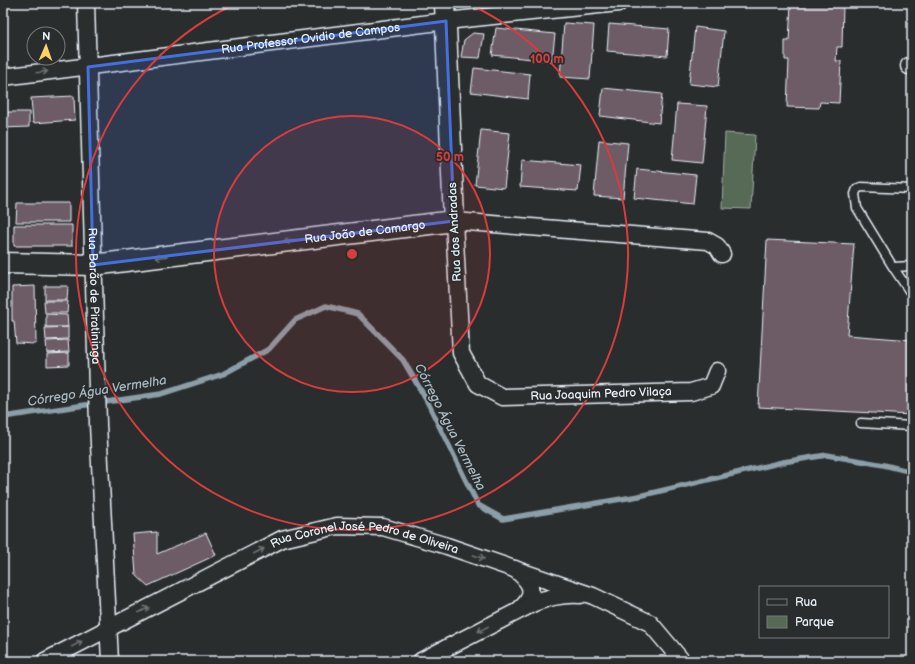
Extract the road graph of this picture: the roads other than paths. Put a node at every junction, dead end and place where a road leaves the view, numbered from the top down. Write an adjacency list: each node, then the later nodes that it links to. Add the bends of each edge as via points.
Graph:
1 (86, 3): 5 (street, Rua Barão de Piratininga)
2 (619, 3): 3 (street, Rua Professor Ovidio de Campos)
3 (580, 5): 4 (street, Rua Professor Ovidio de Campos)
4 (445, 12): 5 (street, Rua Professor Ovidio de Campos); 8 (street, Rua dos Andradas)
5 (88, 67): 6 (street, Rua Professor Ovidio de Campos, one-way to 5); 11 (street, Rua Barão de Piratininga)
6 (3, 77)
7 (912, 189): 13 (lane, via 861,187 855,194 857,208)
8 (454, 221): 9 (street, Rua João de Camargo, via 708,241 717,246); 11 (street, Rua João de Camargo, one-way to 11); 16 (street, Rua dos Andradas, via 461,353)
9 (722, 254)
10 (3, 263): 11 (street, Rua João de Camargo)
11 (93, 265): 22 (street, Rua Barão de Piratininga, via 98,424)
12 (912, 266): 13 (lane)
13 (893, 268): 14 (lane)
14 (912, 295)
15 (717, 371): 16 (street, Rua Joaquim Pedro Vilaça, via 711,386 691,392 502,397)
16 (478, 384)
17 (861, 423): 18 (lane)
18 (912, 426)
19 (514, 568): 20 (street, Rua Coronel José Pedro de Oliveira); 21 (street, via 529,584 531,594); 22 (street, Rua Coronel José Pedro de Oliveira, one-way to 19, via 282,539 336,526 383,527)
20 (593, 596): 21 (street, via 568,594 549,597); 26 (street, Rua Coronel José Pedro de Oliveira, via 650,622)
21 (518, 611): 25 (street, one-way to 25)
22 (109, 628): 23 (street, Rua Coronel José Pedro de Oliveira, one-way to 22); 24 (street, Rua Barão de Piratininga)
23 (45, 661)
24 (110, 661)
25 (421, 661)
26 (682, 661)

